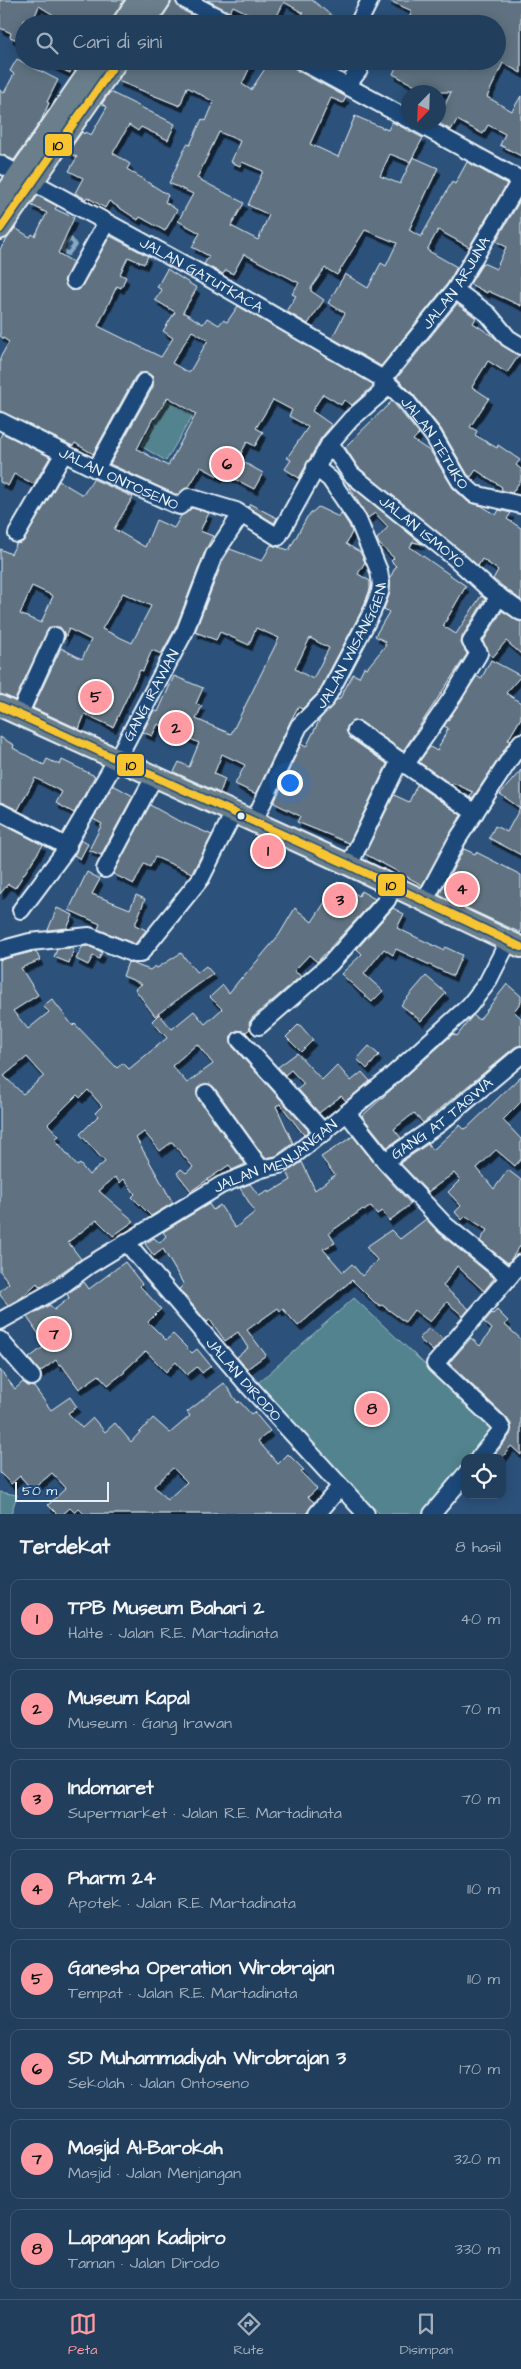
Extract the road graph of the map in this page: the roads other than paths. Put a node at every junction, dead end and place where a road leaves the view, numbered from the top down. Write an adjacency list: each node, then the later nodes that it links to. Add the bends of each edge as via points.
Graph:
1 (138, 0): 5 (main road)
2 (160, 0): 6 (main road)
3 (185, 0): 7 (street)
4 (370, 0): 8 (street)
5 (128, 15)
6 (150, 15)
7 (214, 15)
8 (362, 15)
9 (91, 70): 17 (main road)
10 (110, 70): 17 (main road)
11 (318, 70): 13 (street)
12 (359, 70): 13 (street)
13 (347, 86): 14 (street)
14 (401, 115)
15 (430, 130): 18 (street, JALAN ARJUNA)
16 (0, 164): 17 (street, JALAN GATUTKACA)
17 (25, 179): 19 (main road); 20 (street, JALAN GATUTKACA); 21 (main road)
18 (521, 180): 23 (street, JALAN ARJUNA)
19 (0, 202)
20 (106, 223): 22 (street); 25 (street, JALAN GATUTKACA, via 209,278)
21 (0, 229)
22 (74, 281)
23 (456, 290): 24 (street, via 488,314 508,338); 25 (street, JALAN ARJUNA)
24 (521, 346)
25 (383, 379): 28 (street, JALAN ONTOSENO, via 382,392); 32 (street, JALAN TETUKO, via 433,435 460,481 474,494)
26 (144, 382): 31 (street)
27 (1, 424): 29 (street, JALAN ONTOSENO)
28 (330, 443): 30 (street, JALAN ONTOSENO); 35 (street, JALAN ISMOYO, via 351,474)
29 (64, 454): 31 (street, JALAN ONTOSENO); 34 (street)
30 (315, 467): 33 (street, JALAN ONTOSENO, via 278,537); 49 (street, JALAN WISANGGENI, via 330,479 358,520 379,571 380,592 326,699 299,726)
31 (96, 469): 33 (street, JALAN ONTOSENO, via 180,506 189,497 236,511)
32 (521, 506)
33 (240, 516): 42 (street, GANG IRAWAN, via 214,555 185,631)
34 (17, 534)
35 (499, 596): 36 (street, JALAN ISMOYO); 43 (street, via 471,642 478,655 453,696)
36 (521, 612)
37 (55, 636): 39 (street)
38 (0, 706): 39 (main road)
39 (19, 714): 42 (main road)
40 (356, 730): 43 (street)
41 (521, 742): 44 (street)
42 (118, 759): 45 (main road); 50 (street, GANG IRAWAN)
43 (403, 762): 47 (street); 51 (street)
44 (515, 764): 47 (street)
45 (154, 777): 48 (main road); 52 (street)
46 (0, 812): 50 (street)
47 (475, 813): 54 (street)
48 (234, 814): 49 (main road); 57 (street, via 200,878 140,954 89,936 30,942)
49 (253, 823): 51 (main road)
50 (66, 846): 55 (street, GANG IRAWAN)
51 (349, 865): 53 (main road)
52 (105, 869)
53 (393, 887): 54 (main road); 58 (street, via 386,900 330,964)
54 (424, 902): 56 (main road)
55 (21, 910)
56 (515, 945): 62 (street, JALAN MENJANGAN, via 469,1006)
57 (0, 950)
58 (259, 1026)
59 (240, 1040): 63 (street)
60 (521, 1055): 64 (street, GANG AT TAQWA, via 439,1124)
61 (206, 1094): 65 (street)
62 (347, 1114): 63 (street, JALAN MENJANGAN); 64 (street)
63 (324, 1133): 65 (street, JALAN MENJANGAN, via 280,1165)
64 (385, 1161): 68 (street, via 445,1226)
65 (261, 1169): 66 (street, JALAN MENJANGAN, via 222,1185)
66 (126, 1242): 69 (street, JALAN MENJANGAN, via 57,1290); 74 (street, JALAN DIRODO, via 188,1317)
67 (521, 1263): 68 (street)
68 (509, 1277): 72 (street, via 435,1364 500,1424 502,1429)
69 (0, 1321)
70 (0, 1340): 71 (street)
71 (32, 1377)
72 (482, 1454)
73 (461, 1480): 77 (street)
74 (340, 1487): 75 (street); 76 (street, JALAN DIRODO)
75 (317, 1514)
76 (366, 1514)
77 (432, 1514)

